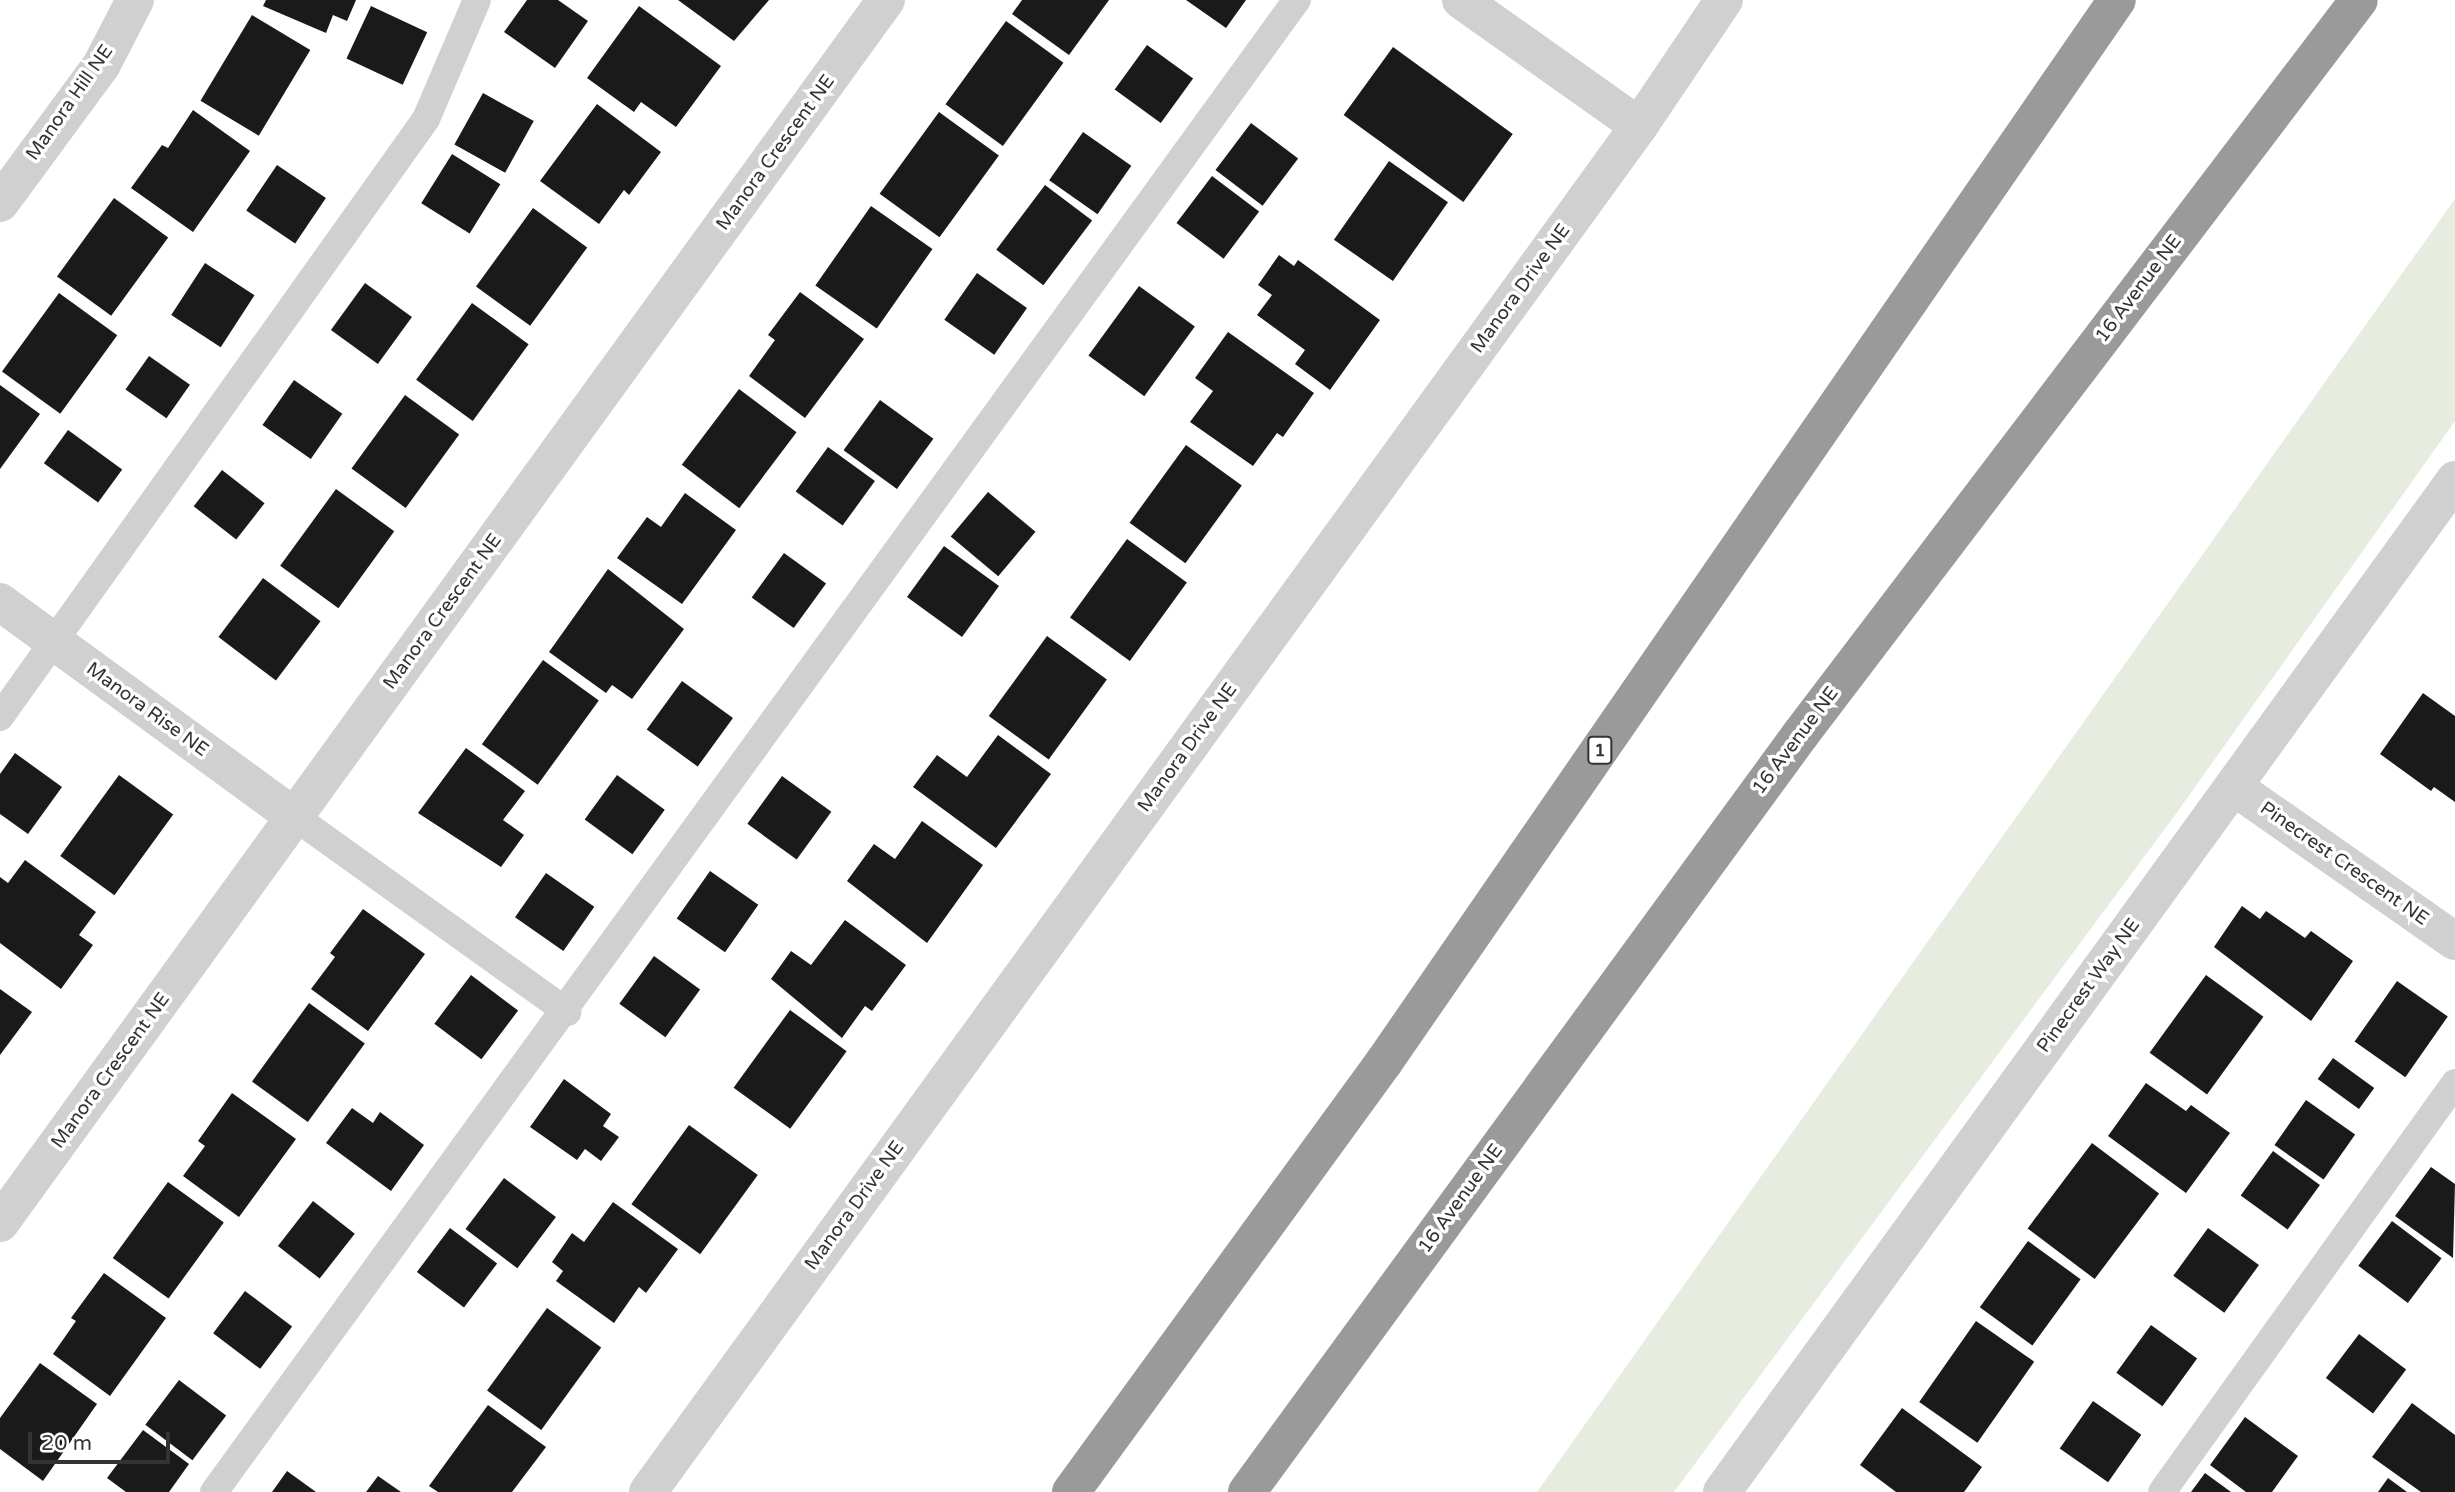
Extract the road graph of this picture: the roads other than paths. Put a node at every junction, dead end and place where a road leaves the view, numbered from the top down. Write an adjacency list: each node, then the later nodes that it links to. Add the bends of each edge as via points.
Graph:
1 (135, 0): 10 (street, Manora Hill NE, via 102,64)
2 (477, 0): 13 (lane, via 426,119)
3 (886, 0): 16 (street, Manora Crescent NE)
4 (1297, 0): 18 (lane)
5 (1461, 0): 9 (street)
6 (1724, 0): 9 (street, Manora Drive NE)
7 (2117, 0): 23 (highway, 1, via 1384,1062)
8 (2358, 0): 24 (highway, 16 Avenue NE, via 1800,735)
9 (1639, 126): 22 (street, Manora Drive NE)
10 (0, 203)
11 (2455, 480): 15 (street, Pinecrest Way NE)
12 (0, 602): 13 (street, Manora Rise NE)
13 (54, 642): 14 (lane); 16 (street, Manora Rise NE)
14 (0, 717)
15 (2234, 787): 17 (street, Pinecrest Crescent NE); 25 (street, Pinecrest Way NE)
16 (295, 817): 18 (lane); 20 (street, Manora Crescent NE)
17 (2455, 941)
18 (567, 1012): 21 (lane)
19 (2455, 1083): 26 (lane)
20 (0, 1223)
21 (214, 1492)
22 (648, 1492)
23 (1071, 1492)
24 (1247, 1492)
25 (1721, 1492)
26 (2162, 1492)

